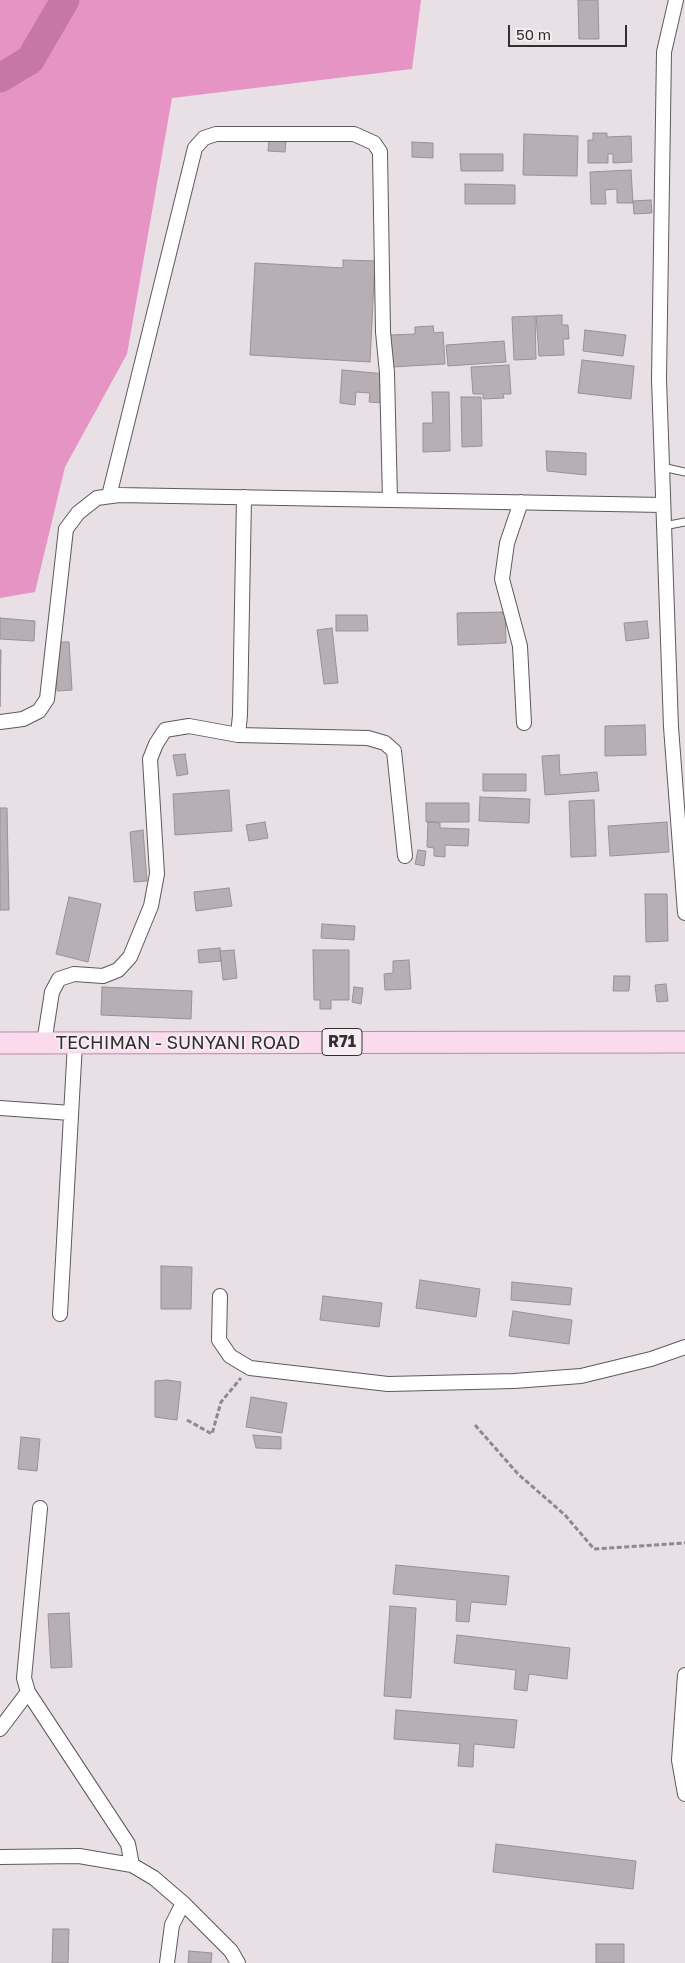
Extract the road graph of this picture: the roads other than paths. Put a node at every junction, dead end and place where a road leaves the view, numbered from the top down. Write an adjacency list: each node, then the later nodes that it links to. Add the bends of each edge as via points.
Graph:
1 (676, 0): 2 (street, via 664,52 659,378)
2 (662, 467): 3 (lane); 8 (street)
3 (685, 472)
4 (109, 496): 5 (street); 6 (street, via 195,148 204,138 216,134 354,134 374,143 380,152); 11 (street, via 97,498 78,513 66,529 47,699 39,711 23,719)
5 (244, 497): 6 (street); 13 (street)
6 (390, 500): 7 (street)
7 (521, 502): 8 (street); 12 (street, via 506,543 502,579 520,646)
8 (664, 505): 10 (street)
9 (685, 522): 10 (lane)
10 (664, 526): 15 (street, via 671,727)
11 (0, 722)
12 (524, 723)
13 (238, 735): 14 (street, via 368,738 385,743 394,751); 19 (street, via 189,726 165,730 156,744 150,759 157,874 151,906 130,957 118,970 103,976 74,974 59,979 52,992)
14 (405, 856)
15 (683, 864): 16 (street)
16 (685, 913)
17 (685, 1042): 20 (main road, TECHIMAN - SUNYANI ROAD / R71)
18 (0, 1043): 19 (main road, TECHIMAN - SUNYANI ROAD / R71)
19 (44, 1043): 20 (main road, TECHIMAN - SUNYANI ROAD / R71)
20 (75, 1043): 22 (street)
21 (0, 1108): 22 (street)
22 (71, 1113): 24 (street)
23 (220, 1296): 25 (street, via 219,1340 230,1356 250,1368 388,1384 581,1376 651,1360)
24 (60, 1314)
25 (685, 1347)
26 (40, 1508): 28 (street, via 24,1678)
27 (685, 1675): 29 (street)
28 (28, 1692): 30 (street); 33 (street, via 128,1844)
29 (684, 1700): 31 (street, via 679,1760)
30 (0, 1729)
31 (685, 1794)
32 (0, 1857): 33 (street, via 79,1856)
33 (132, 1865): 34 (street, via 154,1878)
34 (183, 1903): 35 (street, via 172,1925); 36 (street, via 231,1951)
35 (167, 1963)
36 (238, 1963)

